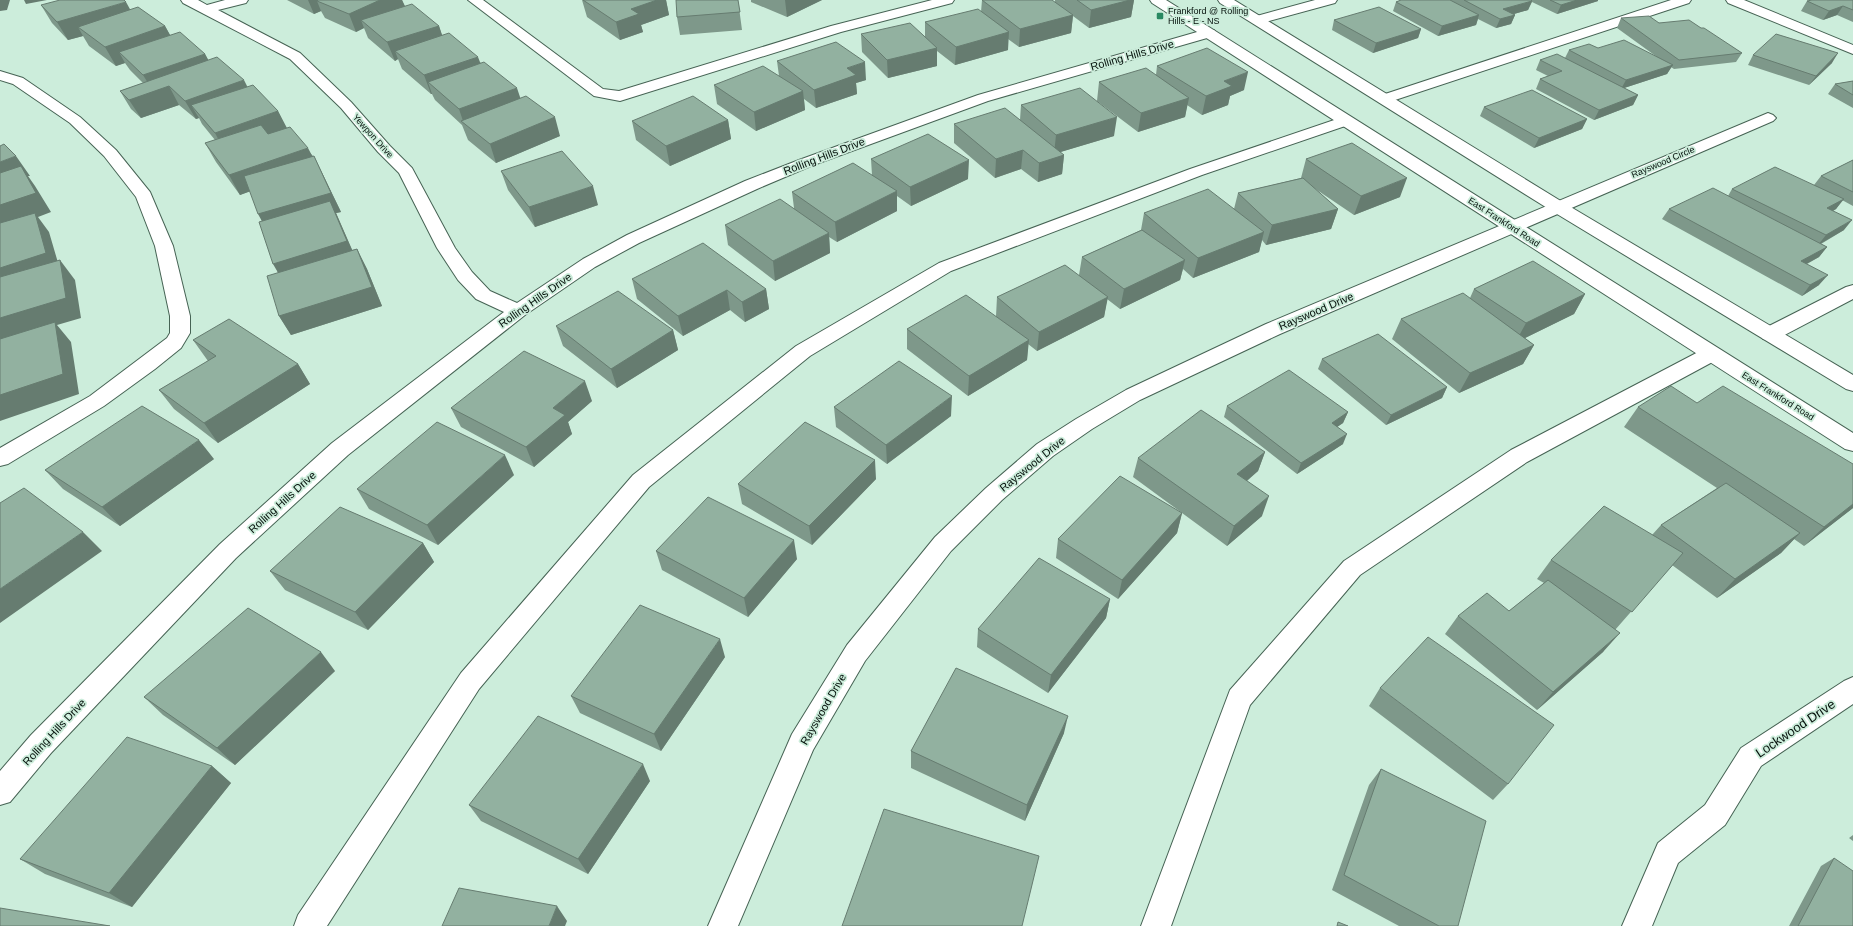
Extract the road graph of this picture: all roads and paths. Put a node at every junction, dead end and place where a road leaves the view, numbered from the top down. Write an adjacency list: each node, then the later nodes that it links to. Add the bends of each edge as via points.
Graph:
1 (188, 0): 10 (street, Yewpon Drive)
2 (241, 0): 10 (street)
3 (475, 0): 4 (street, via 599,93 620,96 778,46)
4 (947, 0)
5 (1157, 0): 12 (street, East Frankford Road)
6 (1225, 0): 11 (street)
7 (1330, 0): 11 (street)
8 (1684, 0): 15 (street)
9 (1733, 0): 13 (street)
10 (206, 9): 21 (street, Yewpon Drive, via 295,56 346,105 406,171 446,248 465,276 483,295)
11 (1258, 20): 15 (street)
12 (1210, 33): 17 (street, East Frankford Road); 21 (street, Rolling Hills Drive, via 983,98 798,166 633,239 589,263)
13 (1853, 50)
14 (0, 75): 26 (street, via 18,81 75,120 110,153 144,196 164,246 180,316 180,333 174,343 96,401)
15 (1384, 99): 18 (street)
16 (1768, 118): 18 (street, Rayswood Circle)
17 (1346, 120): 19 (street, East Frankford Road); 29 (street, via 1196,172 945,267 803,351 641,481 470,680)
18 (1558, 207): 19 (street, Rayswood Drive); 22 (street)
19 (1511, 227): 23 (street, East Frankford Road); 30 (street, Rayswood Drive, via 1273,329 1133,395 1045,450 994,494 943,544 856,653 802,743)
20 (1853, 291): 22 (street)
21 (518, 311): 28 (street, Rolling Hills Drive, via 340,449 228,551 41,744)
22 (1770, 334): 24 (street)
23 (1711, 354): 25 (street, East Frankford Road); 31 (street, via 1519,456 1352,568 1239,698)
24 (1853, 384)
25 (1853, 443)
26 (0, 458)
27 (1853, 689): 32 (street, Lockwood Drive, via 1751,757 1715,815 1668,852)
28 (0, 792)
29 (309, 926)
30 (723, 926)
31 (1156, 926)
32 (1637, 926)

